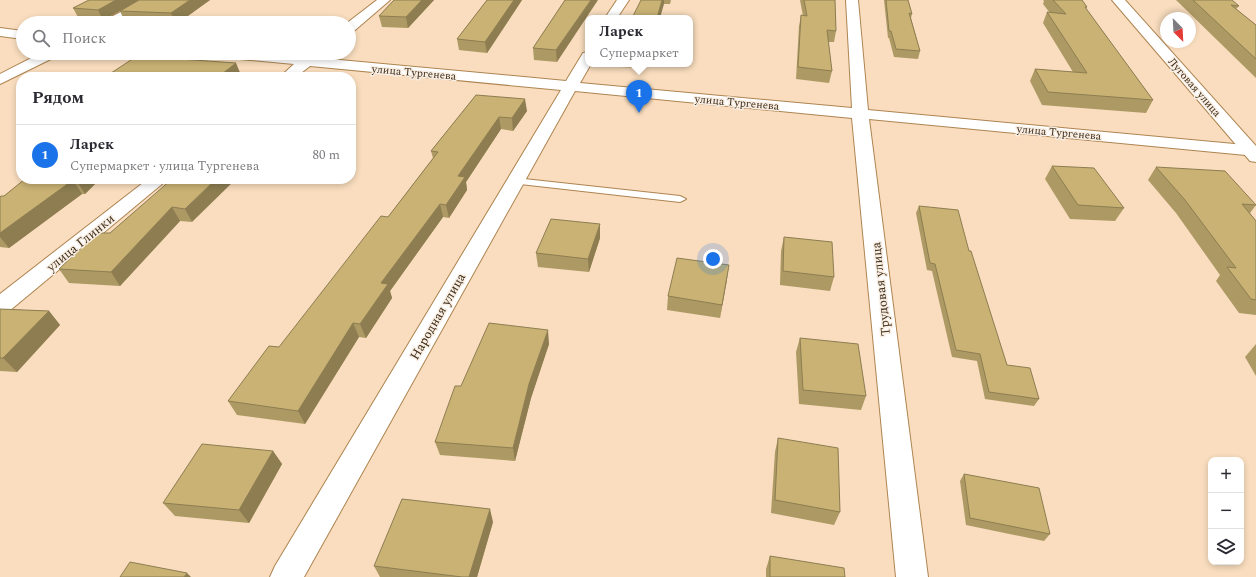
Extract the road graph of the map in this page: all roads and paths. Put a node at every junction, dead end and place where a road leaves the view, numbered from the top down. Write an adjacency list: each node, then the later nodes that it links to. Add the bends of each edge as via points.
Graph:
1 (154, 0): 7 (street)
2 (384, 0): 8 (street)
3 (622, 0): 6 (street)
4 (852, 0): 18 (street, Трудовая улица)
5 (1118, 0): 19 (street, Луговая улица)
6 (614, 15)
7 (123, 16)
8 (356, 22)
9 (0, 32): 10 (street)
10 (16, 34)
11 (39, 60): 16 (street)
12 (308, 60): 15 (street)
13 (339, 60): 17 (street, улица Тургенева)
14 (585, 61): 17 (street, Народная улица)
15 (293, 72)
16 (0, 80)
17 (570, 86): 18 (street, улица Тургенева); 20 (street, Народная улица)
18 (860, 114): 19 (street, улица Тургенева); 25 (street, Трудовая улица)
19 (1254, 152)
20 (515, 181): 22 (lane); 24 (street, Народная улица)
21 (153, 184): 23 (street, улица Глинки)
22 (680, 199)
23 (0, 306)
24 (286, 577)
25 (912, 577)

